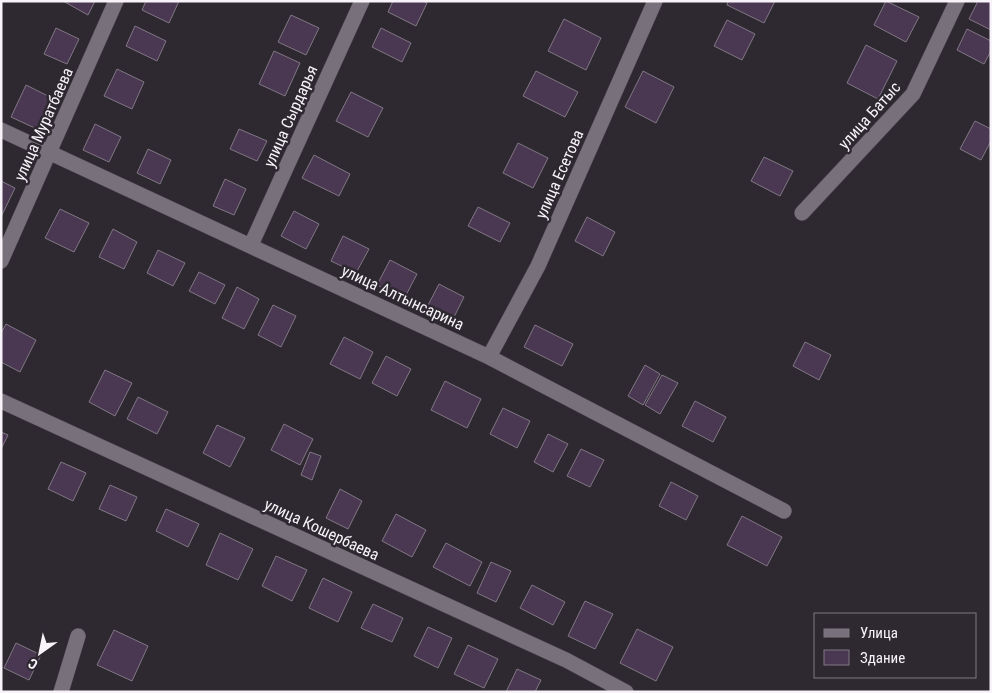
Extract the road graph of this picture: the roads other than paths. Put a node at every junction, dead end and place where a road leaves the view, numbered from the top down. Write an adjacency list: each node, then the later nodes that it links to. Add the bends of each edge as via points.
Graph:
1 (116, 1): 6 (street, улица Муратбаева)
2 (362, 1): 8 (street, улица Сырдарья)
3 (655, 1): 10 (street, улица Есетова, via 538,266)
4 (957, 1): 7 (street, улица Батыс, via 913,94)
5 (1, 130): 6 (street, улица Алтынсарина)
6 (50, 152): 8 (street, улица Алтынсарина); 9 (street, улица Муратбаева)
7 (802, 213)
8 (251, 245): 10 (street, улица Алтынсарина)
9 (1, 261)
10 (489, 357): 12 (street, улица Алтынсарина)
11 (1, 401): 15 (street, улица Кошербаева, via 566,660)
12 (784, 511)
13 (78, 636): 14 (street)
14 (61, 692)
15 (626, 692)

